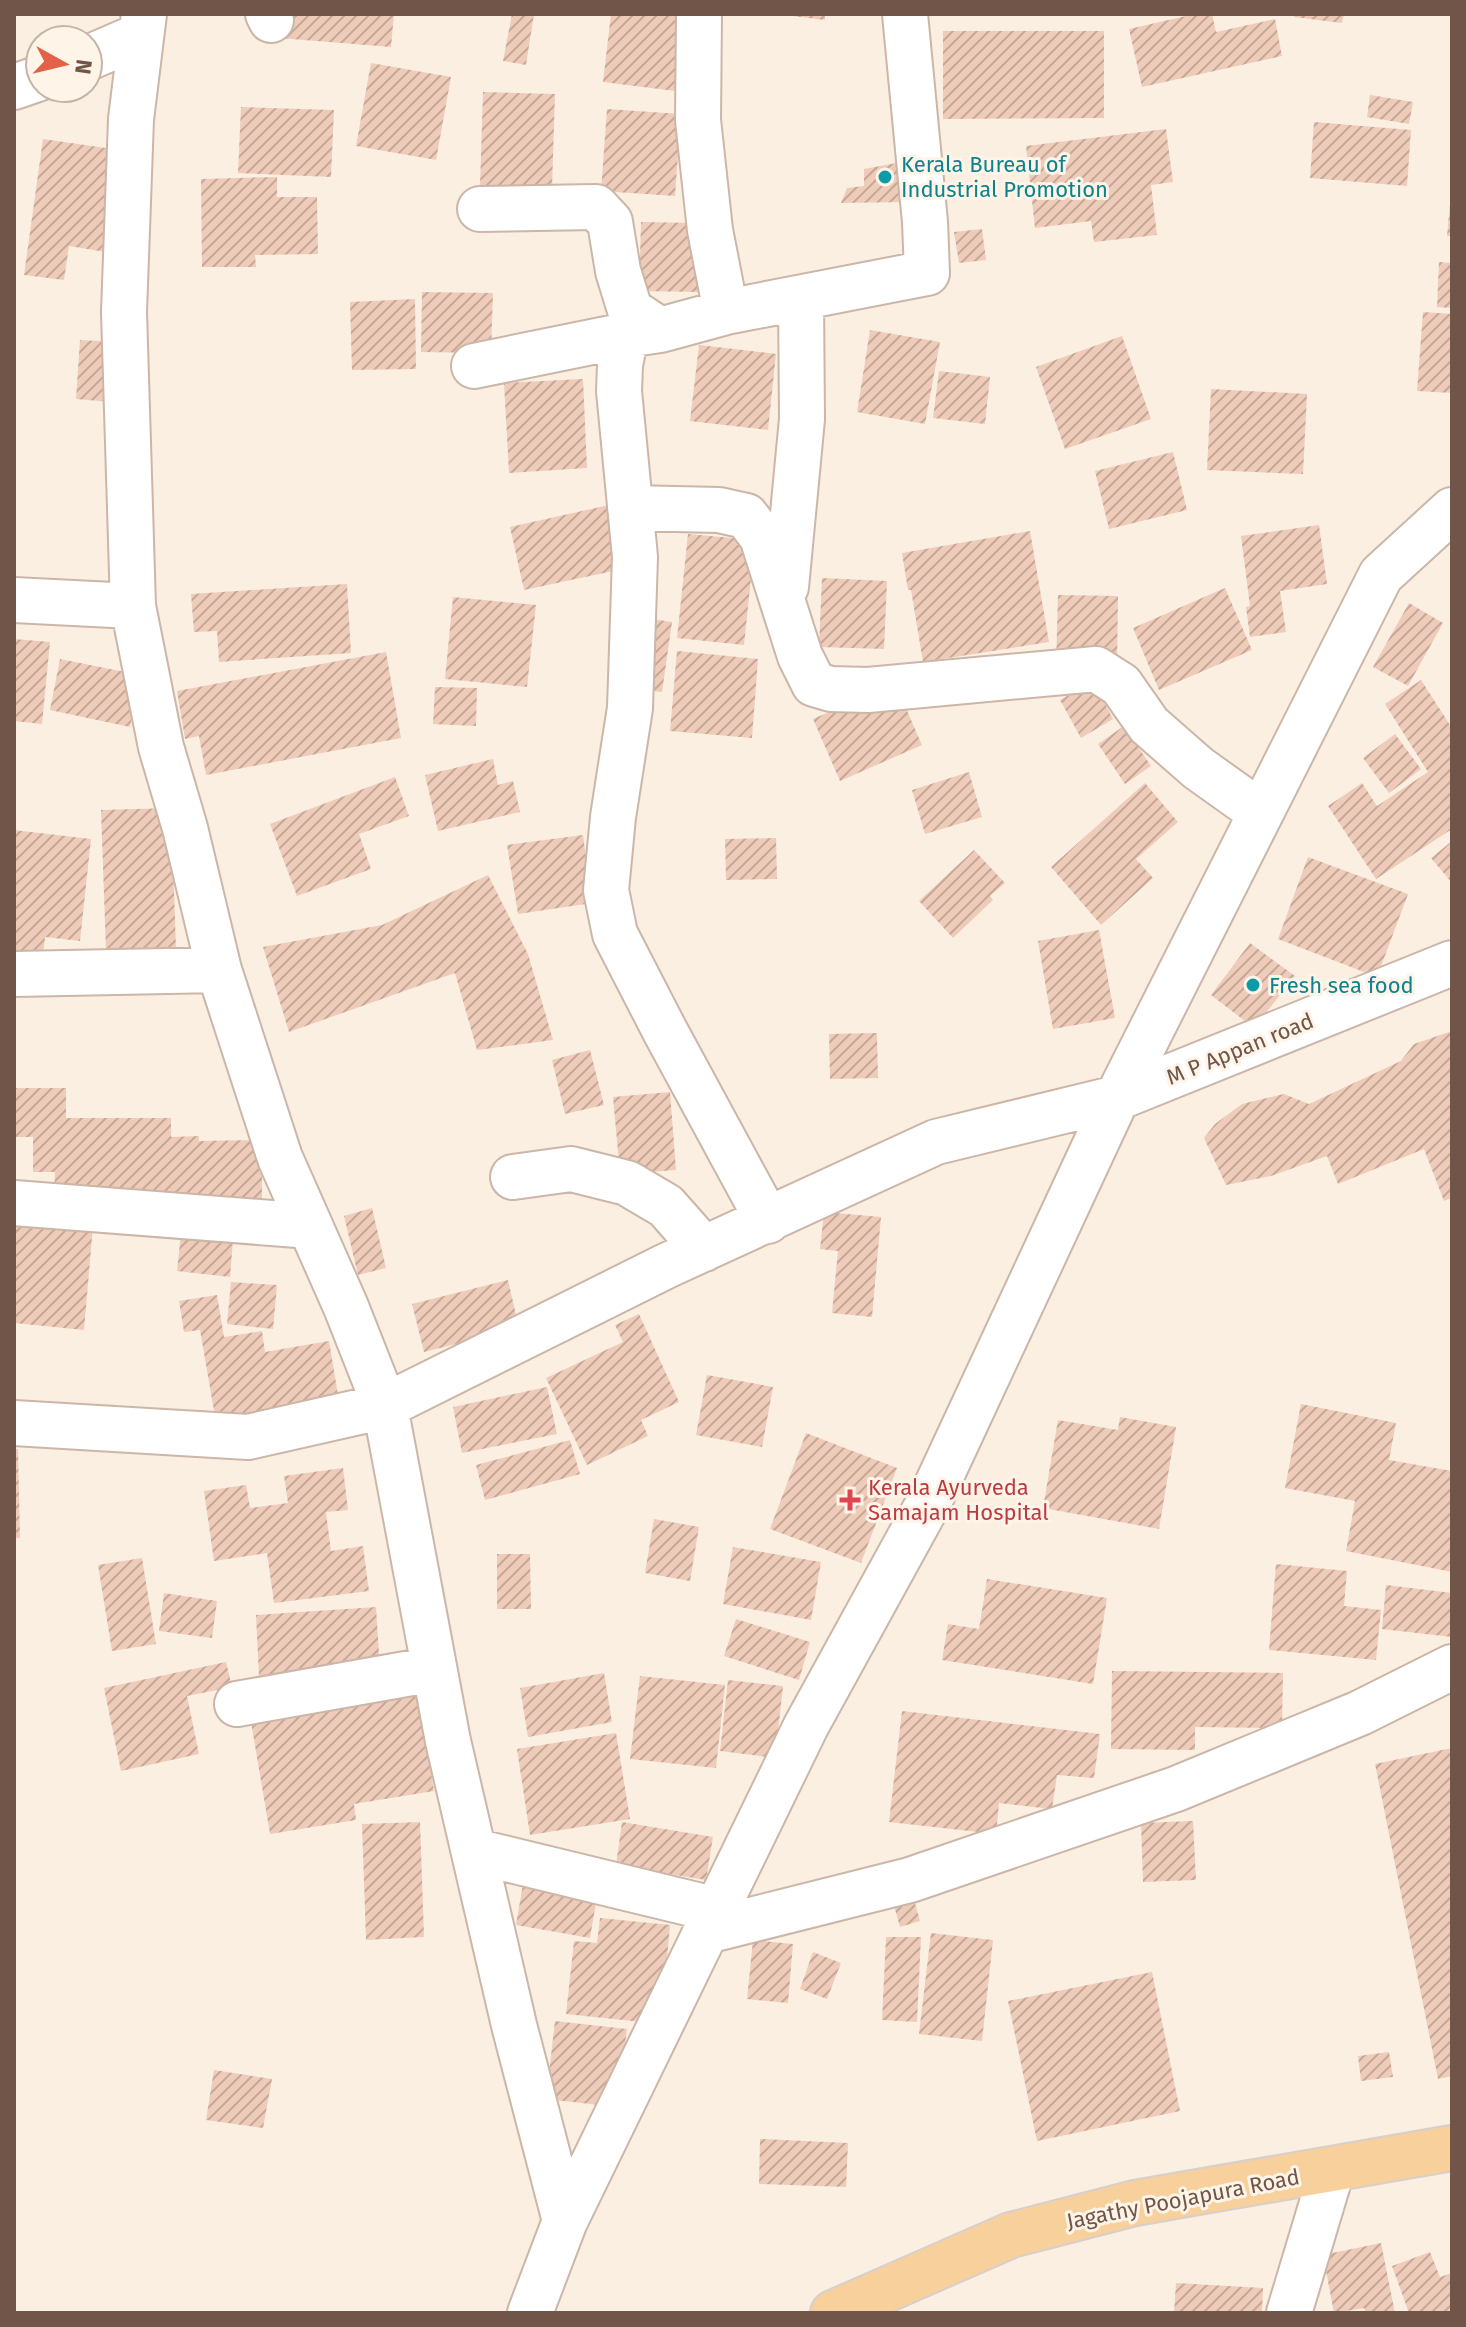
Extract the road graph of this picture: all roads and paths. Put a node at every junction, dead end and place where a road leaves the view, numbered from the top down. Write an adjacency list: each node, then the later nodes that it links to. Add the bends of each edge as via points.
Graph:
1 (699, 14): 7 (street, via 698,120)
2 (905, 14): 6 (street, via 927,273)
3 (142, 25): 4 (street); 13 (street, via 131,119 124,312)
4 (104, 48)
5 (480, 209): 8 (street, via 596,207 610,222 618,271)
6 (801, 298): 7 (street); 14 (street, via 802,419)
7 (726, 312): 8 (street)
8 (643, 333): 9 (street); 10 (street, via 620,365)
9 (474, 366)
10 (630, 508): 14 (street, via 719,510 746,516 762,537); 22 (street, via 635,557 630,708 606,890 615,934)
11 (1452, 510): 15 (street, via 1381,575)
12 (14, 600): 13 (street)
13 (133, 606): 17 (street, via 161,747)
14 (785, 607): 15 (street, via 814,684 831,689 1096,669 1121,685 1149,725 1188,760)
15 (1261, 813): 19 (street)
16 (1452, 963): 19 (street, M P Appan road)
17 (219, 970): 18 (street); 23 (street, via 280,1158)
18 (14, 974)
19 (1117, 1098): 22 (street, M P Appan road, via 936,1142); 31 (street, via 928,1504 806,1726)
20 (513, 1177): 24 (street, via 571,1169 627,1183 666,1206)
21 (14, 1203): 23 (street)
22 (768, 1221): 24 (street, M P Appan road)
23 (310, 1226): 25 (street)
24 (704, 1249): 25 (street, M P Appan road)
25 (385, 1406): 26 (street, M P Appan road, via 248,1437); 28 (street)
26 (14, 1423)
27 (1452, 1667): 31 (street, via 1360,1713 1176,1789 910,1880)
28 (434, 1669): 29 (street); 30 (street)
29 (237, 1704)
30 (474, 1851): 31 (street); 34 (street)
31 (712, 1921): 34 (street)
32 (1452, 2148): 33 (main road, Jagathy Poojapura Road)
33 (1332, 2170): 36 (main road, Jagathy Poojapura Road, via 1135,2203 1011,2235); 37 (street)
34 (565, 2221): 35 (street)
35 (530, 2313)
36 (833, 2313)
37 (1289, 2313)

